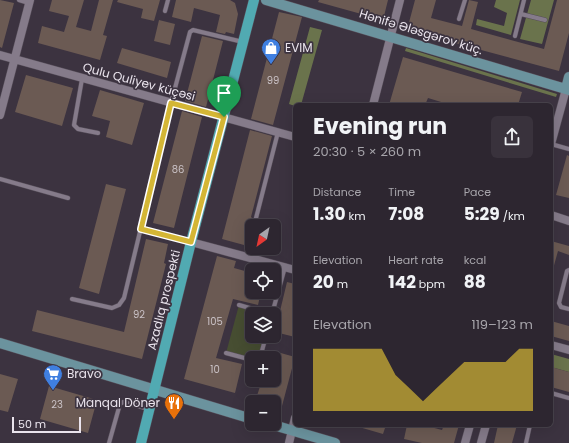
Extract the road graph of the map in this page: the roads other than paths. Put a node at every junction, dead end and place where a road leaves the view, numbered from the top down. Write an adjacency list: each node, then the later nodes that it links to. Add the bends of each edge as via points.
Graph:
1 (19, 0): 8 (lane)
2 (168, 0): 9 (lane)
3 (254, 0): 15 (main road, Azadlıq prospekti)
4 (266, 0): 14 (street, Hənifə Ələsgərov küç.)
5 (400, 0): 14 (street)
6 (465, 0): 11 (lane)
7 (524, 0): 10 (lane)
8 (30, 1): 17 (street)
9 (165, 11)
10 (521, 14): 12 (lane); 13 (lane)
11 (459, 19)
12 (545, 20)
13 (515, 36)
14 (391, 37): 20 (street, Hənifə Ələsgərov küç.); 22 (street)
15 (244, 42): 21 (lane, via 193,30 190,32); 24 (main road, Azadlıq prospekti)
16 (0, 56): 17 (street, Qulu Quliyev küçəsi)
17 (14, 60): 18 (street, Qulu Quliyev küçəsi); 23 (street)
18 (82, 78): 21 (street, Qulu Quliyev küçəsi); 26 (lane, via 74,125 78,130)
19 (569, 78): 20 (street)
20 (567, 90): 28 (street)
21 (171, 103): 24 (street, Qulu Quliyev küçəsi); 36 (lane)
22 (374, 103)
23 (0, 115)
24 (224, 117): 25 (street, Qulu Quliyev küçəsi); 37 (main road, Azadlıq prospekti)
25 (278, 132): 27 (street, Qulu Quliyev küçəsi); 34 (lane)
26 (98, 133)
27 (293, 136)
28 (553, 137)
29 (553, 145): 30 (lane)
30 (569, 149)
31 (0, 179): 32 (lane)
32 (68, 198)
33 (553, 216): 35 (street)
34 (256, 219)
35 (569, 221)
36 (141, 229): 37 (lane); 42 (lane, via 124,298 119,305 112,308)
37 (191, 242): 38 (street); 52 (main road, Azadlıq prospekti)
38 (246, 256): 39 (street)
39 (285, 267): 40 (street); 45 (lane)
40 (293, 269)
41 (569, 270): 46 (lane, via 559,303 561,307)
42 (72, 299)
43 (239, 305): 44 (lane)
44 (246, 307)
45 (273, 307)
46 (569, 309)
47 (0, 343): 52 (street)
48 (553, 346): 49 (street)
49 (569, 350)
50 (226, 353): 51 (lane)
51 (245, 358)
52 (155, 390): 55 (main road, Azadlıq prospekti); 56 (street)
53 (553, 394): 54 (lane)
54 (569, 398)
55 (150, 409): 63 (lane, via 123,402 120,404); 64 (main road, Azadlıq prospekti)
56 (245, 417)
57 (293, 427): 62 (street)
58 (469, 427): 67 (street)
59 (485, 427): 68 (street)
60 (530, 427): 69 (lane)
61 (281, 428): 62 (street)
62 (292, 431): 65 (street); 66 (street)
63 (109, 443)
64 (141, 443)
65 (289, 443)
66 (336, 443)
67 (465, 443)
68 (481, 443)
69 (526, 443)

